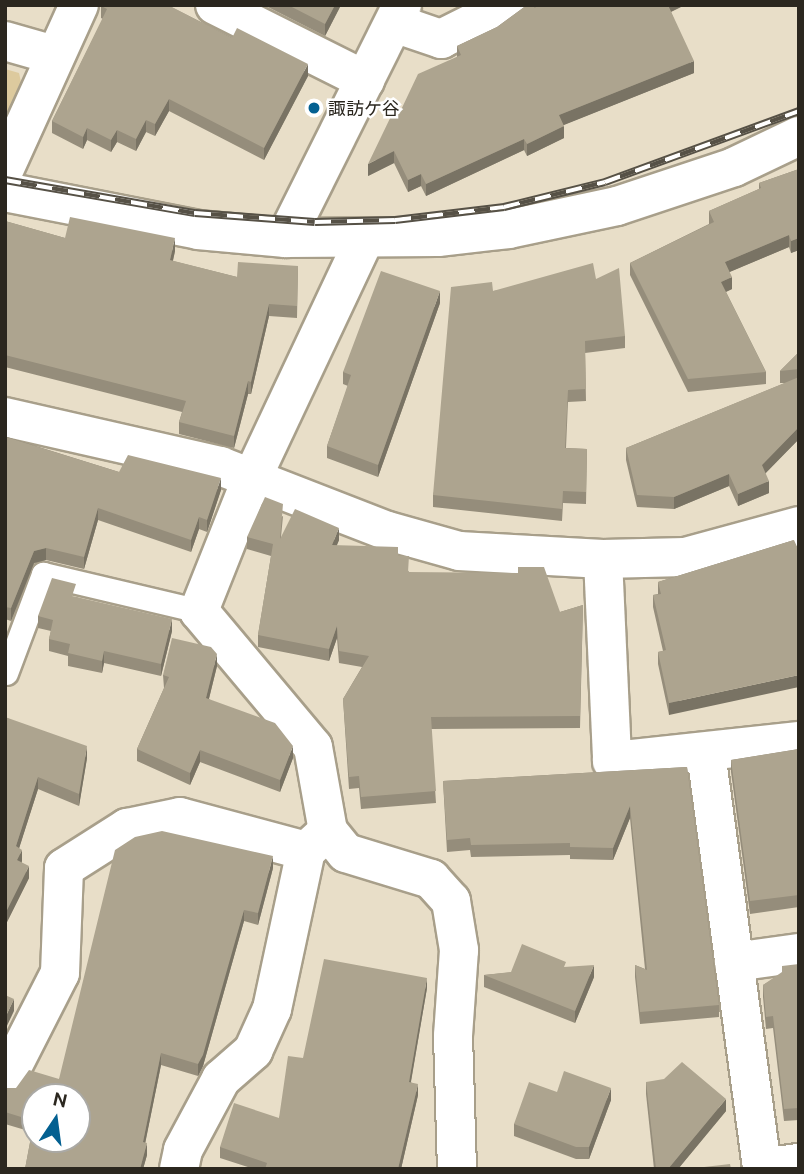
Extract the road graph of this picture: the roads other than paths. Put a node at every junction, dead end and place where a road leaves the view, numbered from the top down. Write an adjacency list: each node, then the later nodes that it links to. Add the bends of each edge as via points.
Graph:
1 (79, 5): 6 (street)
2 (215, 5): 7 (street)
3 (509, 5): 4 (street, via 441,39)
4 (398, 14): 7 (street)
5 (5, 41): 6 (street)
6 (54, 55): 9 (street)
7 (365, 80): 11 (street)
8 (799, 136): 12 (street, via 734,167 617,206 509,229)
9 (5, 168)
10 (5, 192): 11 (street, via 198,230)
11 (286, 238): 12 (street)
12 (364, 240): 14 (street)
13 (5, 417): 14 (street, via 219,466)
14 (251, 480): 16 (street, via 388,531 459,551); 17 (street)
15 (799, 526): 16 (street, via 685,557)
16 (603, 559): 20 (street, via 612,761)
17 (199, 611): 18 (lane, via 43,574); 21 (street, via 313,747)
18 (6, 673)
19 (799, 741): 20 (street)
20 (706, 753): 23 (street)
21 (317, 841): 24 (street, via 180,817 127,828 64,868 60,973); 26 (street, via 272,1009 253,1051 221,1079 183,1150); 27 (street, via 431,878 451,901 459,950 453,1035)
22 (799, 953): 23 (street)
23 (733, 962): 25 (street)
24 (5, 1081)
25 (774, 1167)
26 (179, 1169)
27 (457, 1169)

